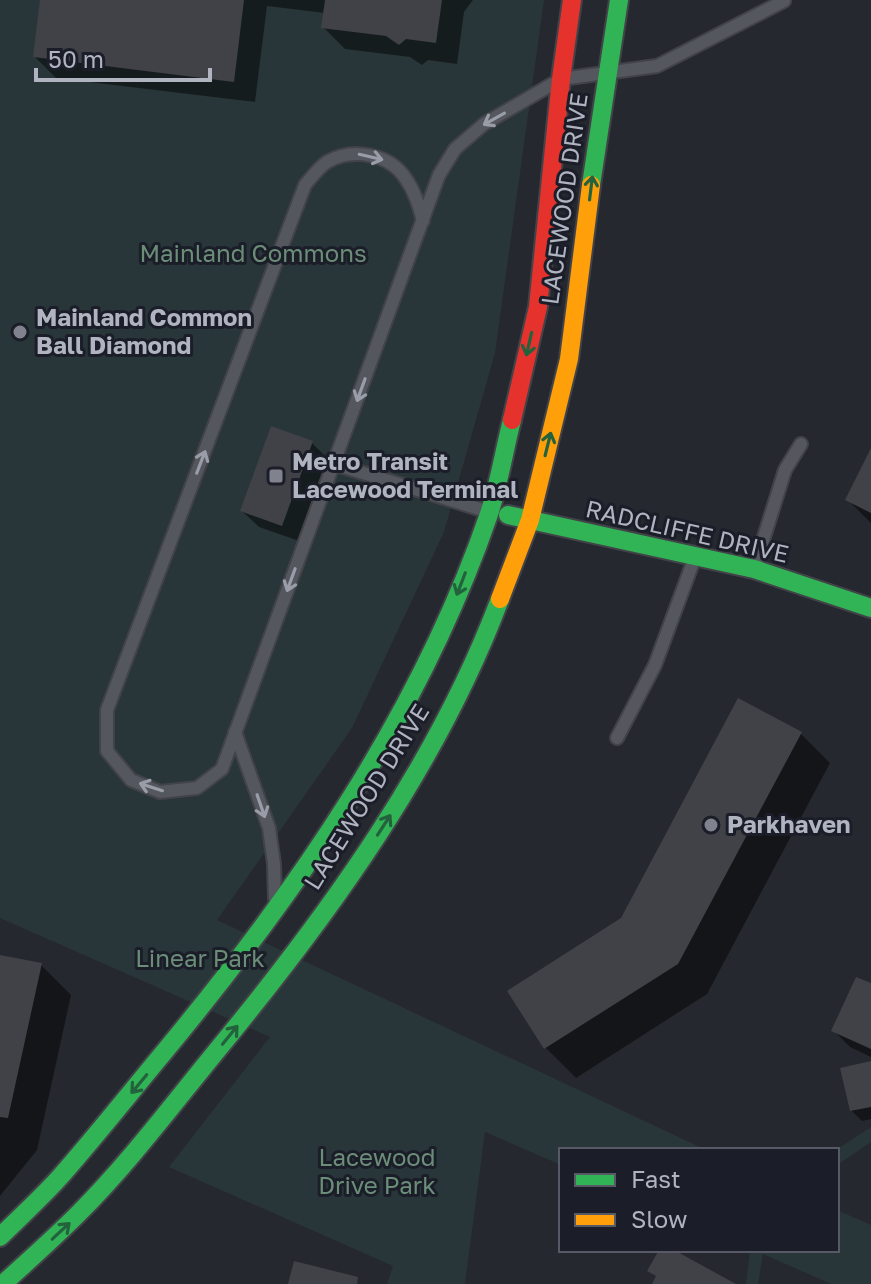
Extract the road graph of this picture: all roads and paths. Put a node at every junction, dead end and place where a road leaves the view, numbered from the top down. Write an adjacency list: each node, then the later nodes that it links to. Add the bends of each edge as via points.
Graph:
1 (572, 0): 5 (main road, LACEWOOD DRIVE)
2 (619, 0): 4 (main road, LACEWOOD DRIVE)
3 (784, 1): 4 (lane, via 657,66)
4 (607, 72): 5 (lane); 10 (main road, LACEWOOD DRIVE, one-way to 4, via 569,359)
5 (561, 79): 6 (lane, one-way to 6, via 462,142 439,175); 9 (main road, LACEWOOD DRIVE, one-way to 9, via 538,307)
6 (423, 221): 8 (lane, one-way to 8); 14 (lane, one-way to 6, via 222,769 197,788 160,792 131,780 107,751 107,710 305,185 326,162 356,153 383,159 404,176)
7 (801, 444): 12 (lane, via 785,470)
8 (334, 464): 9 (lane); 14 (lane, one-way to 14)
9 (490, 512): 10 (main road, RADCLIFFE DRIVE); 16 (main road, LACEWOOD DRIVE, one-way to 16, via 413,694 373,765)
10 (530, 520): 11 (main road, RADCLIFFE DRIVE); 18 (main road, LACEWOOD DRIVE, one-way to 10, via 79,1213 170,1108 275,980 363,857 440,731 489,629)
11 (696, 554): 12 (main road, RADCLIFFE DRIVE); 15 (lane, via 655,665)
12 (754, 569): 13 (main road, RADCLIFFE DRIVE)
13 (871, 608)
14 (235, 732): 16 (lane, one-way to 16, via 269,828)
15 (617, 738)
16 (275, 913): 17 (main road, LACEWOOD DRIVE, one-way to 17, via 69,1166)
17 (0, 1237)
18 (3, 1284)

